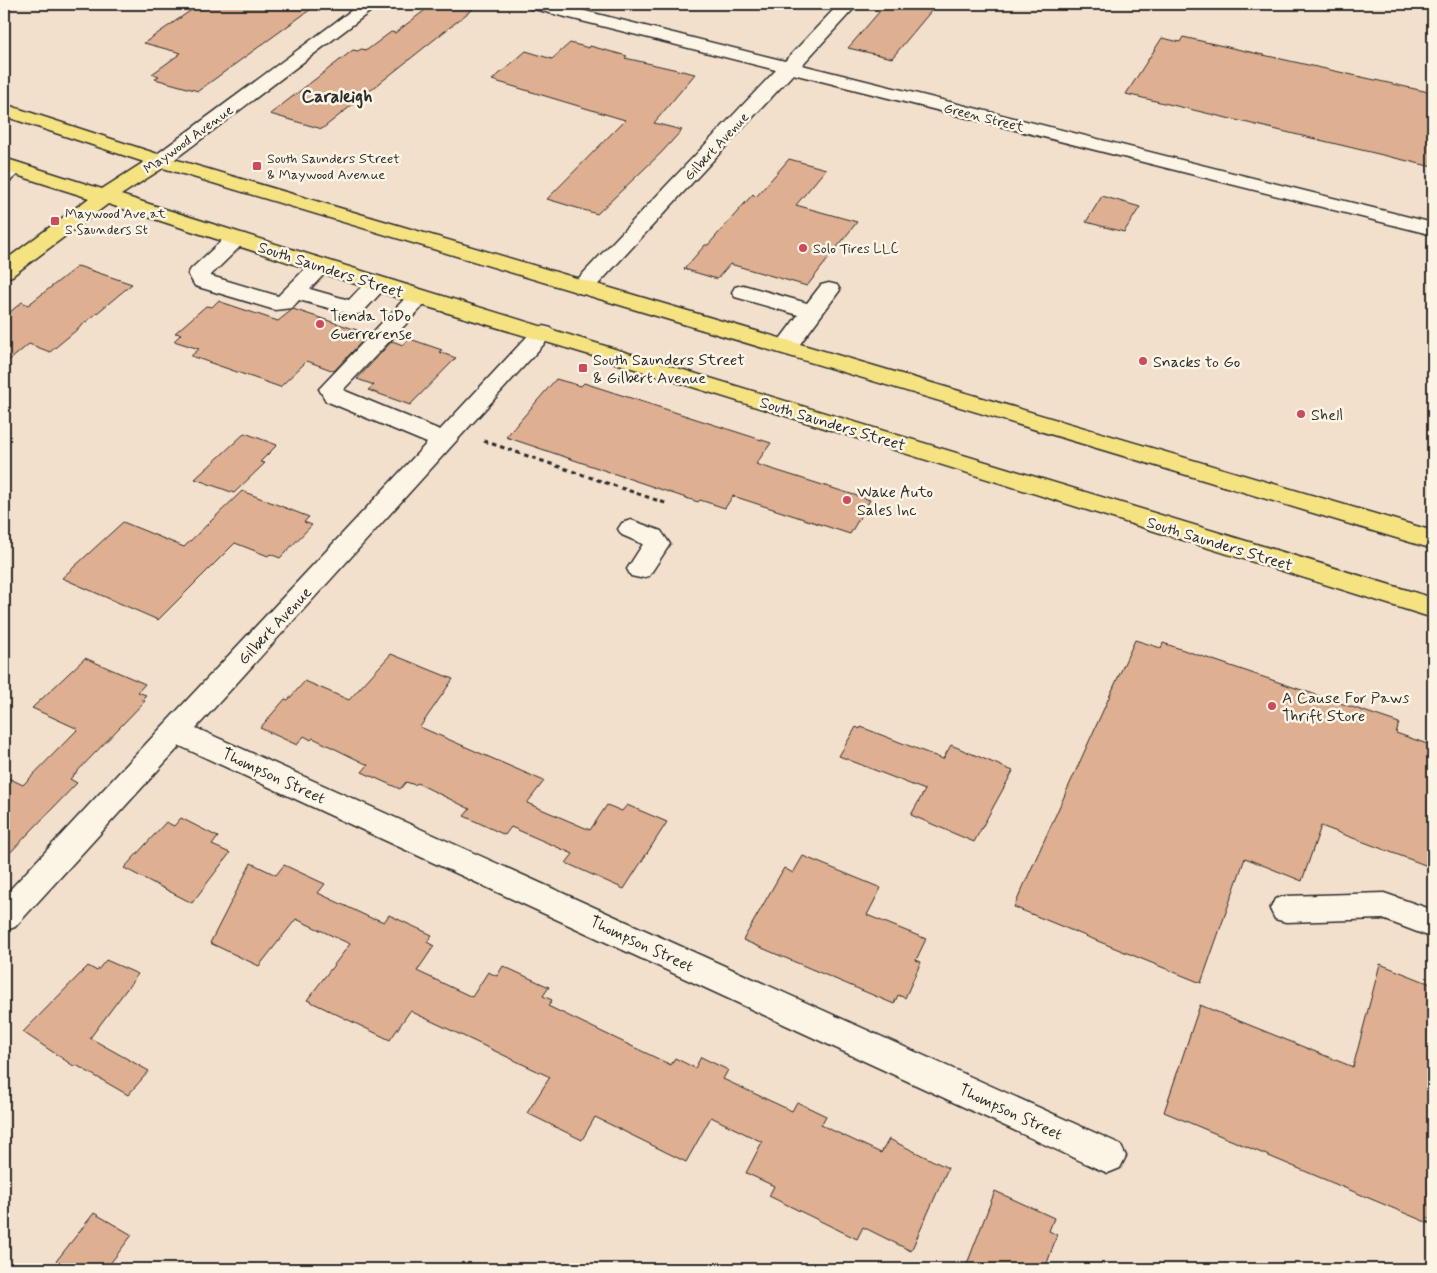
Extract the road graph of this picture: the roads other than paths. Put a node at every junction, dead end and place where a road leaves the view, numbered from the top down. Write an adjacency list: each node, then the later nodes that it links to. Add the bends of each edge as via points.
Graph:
1 (371, 4): 6 (street, Maywood Avenue)
2 (536, 4): 4 (street, Green Street)
3 (849, 4): 4 (street, Gilbert Avenue)
4 (790, 68): 9 (street, Green Street); 14 (street, Gilbert Avenue)
5 (4, 110): 6 (main road)
6 (160, 160): 8 (main road, Maywood Avenue); 14 (main road)
7 (7, 169): 8 (main road, South Saunders Street)
8 (105, 196): 10 (main road, South Saunders Street); 12 (main road, Maywood Avenue)
9 (1433, 229)
10 (237, 239): 11 (main road, South Saunders Street); 16 (street, via 198,274 203,281 275,303 284,303)
11 (321, 266): 13 (main road, South Saunders Street); 16 (street)
12 (4, 271)
13 (378, 284): 16 (street, via 354,308); 18 (main road, South Saunders Street)
14 (583, 287): 21 (main road)
15 (829, 290): 19 (street)
16 (295, 292)
17 (743, 292): 19 (street)
18 (419, 297): 20 (main road, South Saunders Street); 22 (street, via 331,389 334,396)
19 (813, 312): 21 (street)
20 (543, 333): 22 (street, Gilbert Avenue); 26 (main road, South Saunders Street)
21 (786, 347): 24 (main road)
22 (444, 441): 27 (street, Gilbert Avenue)
23 (631, 530): 25 (street, via 652,537 657,544)
24 (1433, 540)
25 (640, 569)
26 (1433, 608)
27 (176, 731): 29 (street, Gilbert Avenue); 31 (street, Thompson Street)
28 (1286, 909): 30 (street, via 1384,906)
29 (4, 917)
30 (1433, 924)
31 (1108, 1156)

